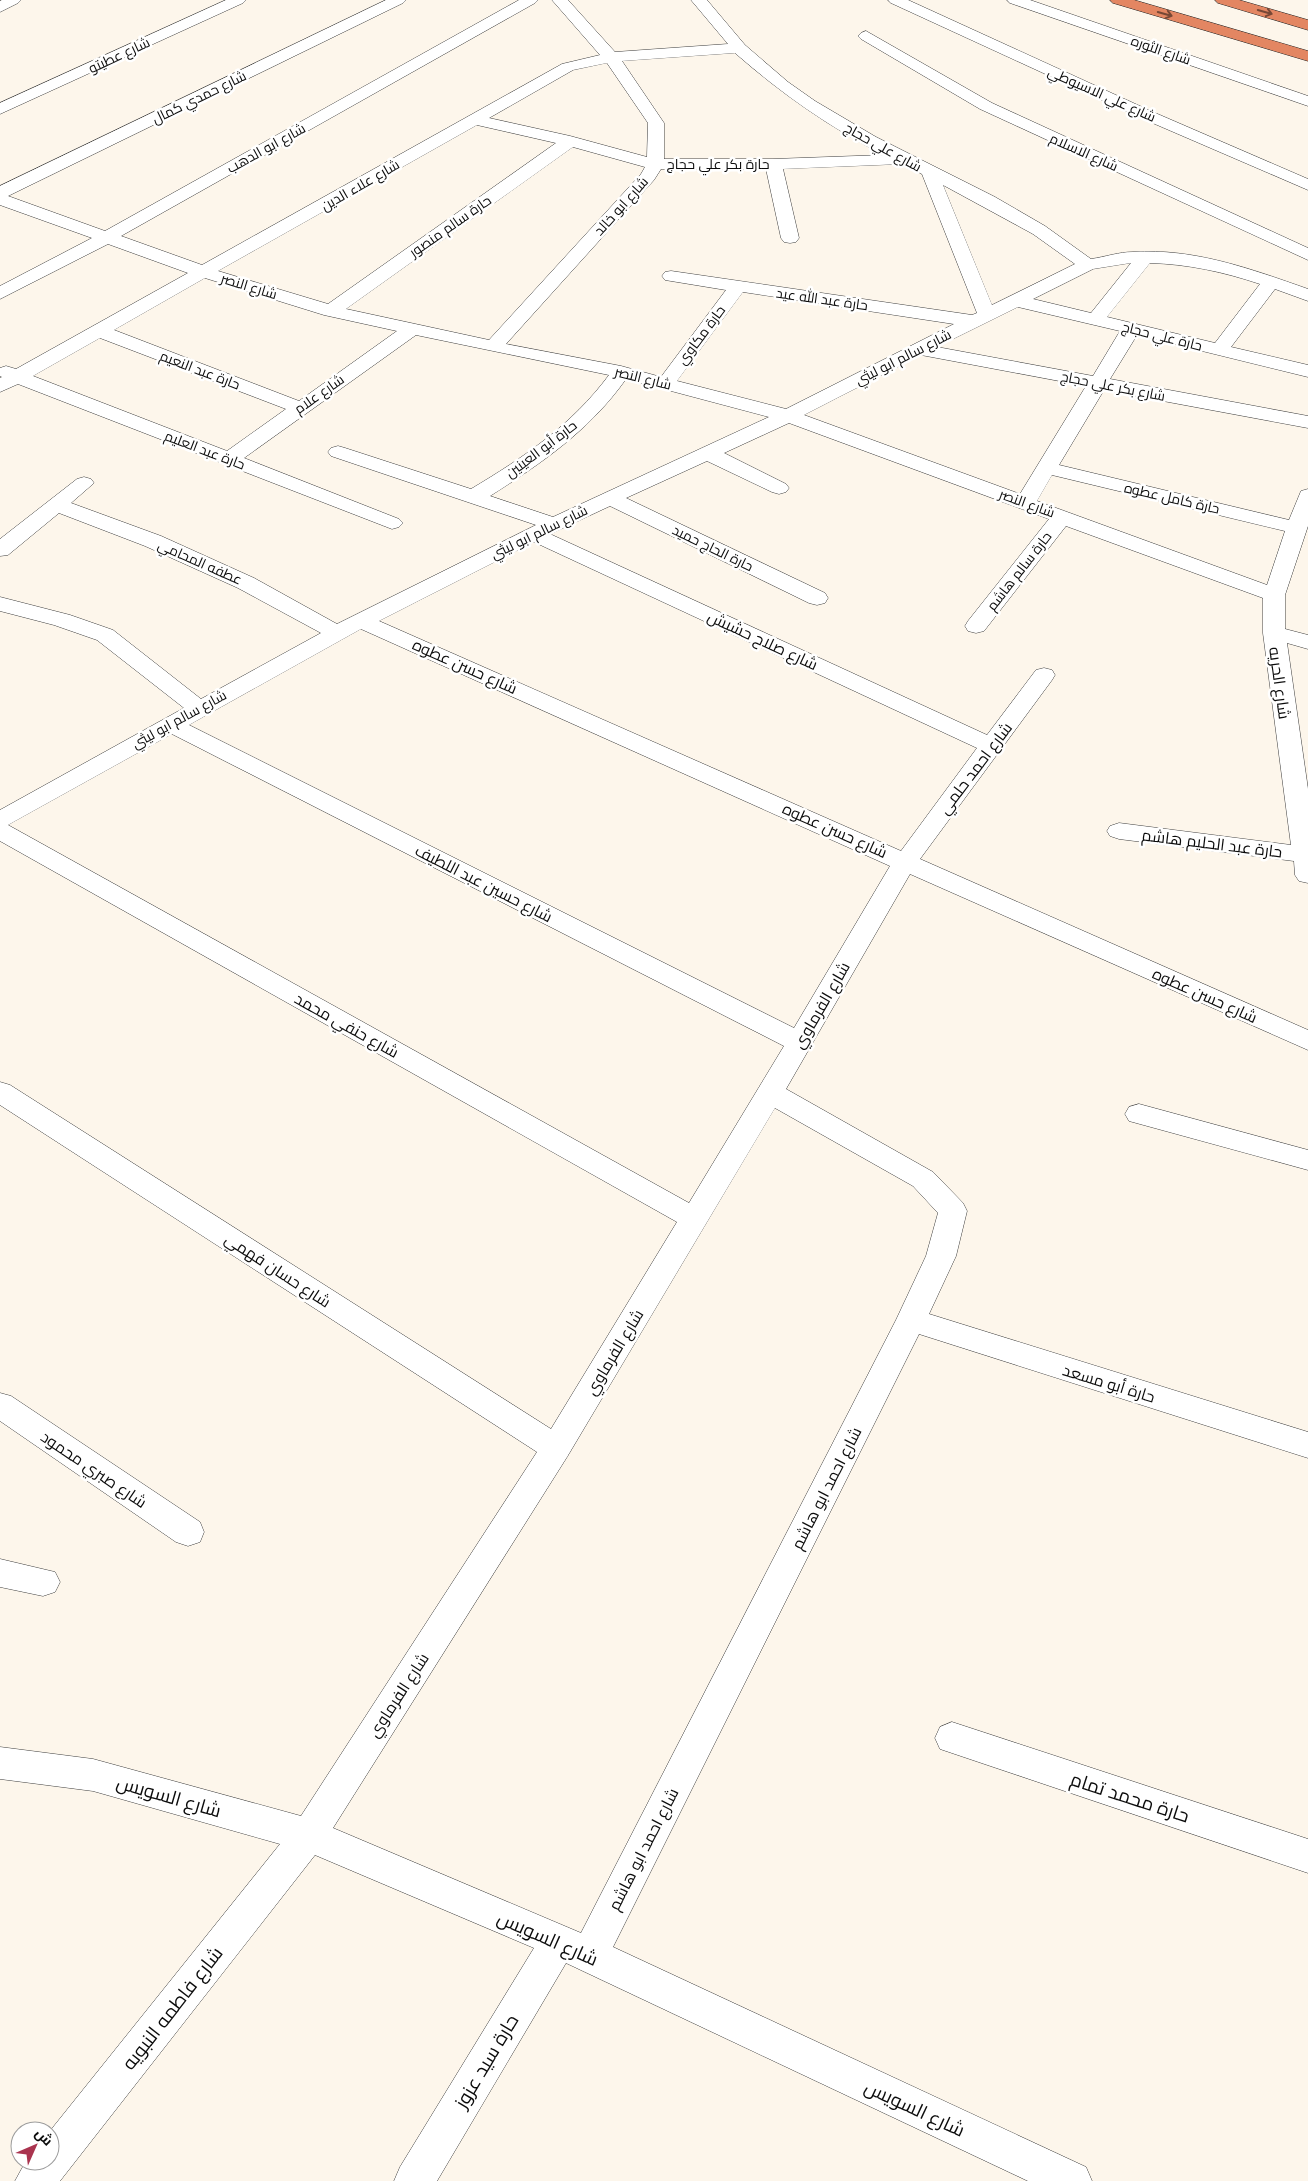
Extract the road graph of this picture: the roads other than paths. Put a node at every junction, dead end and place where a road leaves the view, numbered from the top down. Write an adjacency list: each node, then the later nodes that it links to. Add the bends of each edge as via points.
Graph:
1 (12, 0): 11 (street)
2 (238, 0): 18 (street, شارع عطيتو)
3 (398, 0): 26 (street, شارع حمدي كمال)
4 (530, 0): 28 (street, شارع ابو الدهب)
5 (560, 0): 16 (street, شارع ابو خالد)
6 (699, 0): 14 (street, شارع علي حجاج)
7 (896, 0): 25 (street, شارع علي الاسيوطي)
8 (1015, 0): 17 (street, شارع الثوره)
9 (1118, 0): 15 (highway, one-way to 15)
10 (1223, 0): 12 (highway, one-way to 12)
11 (0, 7)
12 (1308, 25)
13 (866, 36): 30 (street, شارع الاسلام, via 994,110)
14 (739, 48): 16 (street, شارع علاء الدين); 21 (street, شارع علي حجاج, via 809,104)
15 (1308, 56)
16 (611, 57): 19 (street, شارع علاء الدين, via 568,67); 22 (street, شارع ابو خالد, via 656,123)
17 (1308, 101)
18 (0, 109)
19 (476, 120): 20 (street, حارة بكر علي حجاج); 33 (street, شارع علاء الدين)
20 (570, 141): 22 (street, حارة بكر علي حجاج); 40 (street, حارة سالم منصور)
21 (905, 159): 23 (street, حارة بكر علي حجاج); 24 (street, شارع علي حجاج)
22 (655, 164): 23 (street, حارة بكر علي حجاج); 46 (street, شارع ابو خالد, via 648,176)
23 (773, 164): 29 (street)
24 (930, 173): 32 (street, شارع علي حجاج, via 989,201 1039,230); 41 (street)
25 (1308, 185)
26 (0, 194)
27 (0, 199): 28 (street, شارع النصر)
28 (107, 237): 33 (street, شارع النصر); 37 (street, شارع ابو الدهب)
29 (790, 238)
30 (1308, 255)
31 (1145, 257): 32 (street, شارع سالم ابو ليثي); 35 (street, شارع سالم ابو ليثي, via 1175,258 1232,268); 42 (street)
32 (1088, 266): 39 (street, شارع سالم ابو ليثي)
33 (206, 273): 40 (street, شارع النصر); 45 (street, شارع علاء الدين)
34 (671, 276): 36 (street, حارة عبد الله عيد)
35 (1271, 282): 38 (street, شارع سالم ابو ليثي); 48 (street)
36 (737, 287): 41 (street, حارة عبد الله عيد); 53 (street, حارة مكاوي)
37 (0, 293)
38 (1308, 295)
39 (1017, 301): 41 (street, شارع سالم ابو ليثي); 42 (street, حارة علي حجاج)
40 (330, 312): 44 (street, شارع النصر)
41 (981, 318): 47 (street, شارع سالم ابو ليثي)
42 (1095, 320): 43 (street, حارة علي حجاج)
43 (1131, 329): 48 (street, حارة علي حجاج); 52 (street)
44 (411, 330): 46 (street, شارع النصر); 54 (street, شارع علام)
45 (100, 331): 51 (street, شارع علاء الدين); 54 (street, حارة عبد النعيم)
46 (493, 347): 50 (street, شارع النصر)
47 (918, 348): 52 (street, شارع بكر علي حجاج); 55 (street, شارع سالم ابو ليثي)
48 (1219, 350): 49 (street, حارة علي حجاج)
49 (1308, 371)
50 (621, 372): 53 (street, شارع النصر); 63 (street, حارة أبو العينين, via 598,403 565,435 525,465)
51 (6, 378): 59 (street, حارة عبد العليم)
52 (1097, 382): 56 (street, شارع بكر علي حجاج); 60 (street)
53 (665, 384): 55 (street, شارع النصر)
54 (300, 408): 59 (street, شارع علام)
55 (788, 416): 58 (street, شارع سالم ابو ليثي); 65 (street, شارع النصر)
56 (1308, 422)
57 (338, 452): 63 (street)
58 (707, 453): 62 (street); 64 (street, شارع سالم ابو ليثي)
59 (228, 459): 69 (street, حارة عبد العليم)
60 (1047, 468): 65 (street); 67 (street, حارة كامل عطوه)
61 (84, 483): 66 (street)
62 (779, 488)
63 (473, 497): 70 (street)
64 (609, 498): 70 (street, شارع سالم ابو ليثي); 74 (street, حارة الحاج حميد)
65 (1026, 502): 68 (street, شارع النصر)
66 (57, 505): 72 (street); 78 (street, عطفه المحامي, via 153,541 246,584)
67 (1304, 512): 73 (street, شارع الحريه)
68 (1063, 516): 73 (street, شارع النصر); 77 (street, حارة سالم هاشم)
69 (392, 523)
70 (554, 524): 71 (street, شارع سالم ابو ليثي)
71 (534, 535): 76 (street, شارع سالم ابو ليثي); 84 (street, شارع صلاح حشيش)
72 (0, 550)
73 (1274, 594): 79 (street, شارع الحريه)
74 (817, 598)
75 (0, 604): 82 (street, via 70,622 105,635)
76 (361, 621): 78 (street, شارع سالم ابو ليثي); 89 (street, شارع حسن عطوه)
77 (976, 626)
78 (337, 633): 82 (street, شارع سالم ابو ليثي)
79 (1274, 633): 80 (street); 88 (street, شارع الحريه)
80 (1308, 642)
81 (1044, 675): 84 (street, شارع احمد حلمي)
82 (198, 708): 83 (street, شارع سالم ابو ليثي)
83 (170, 724): 85 (street, شارع سالم ابو ليثي); 90 (street, شارع حسين عبد اللطيف)
84 (991, 746): 89 (street, شارع احمد حلمي)
85 (0, 820)
86 (0, 831): 96 (street, شارع حنفي محمد)
87 (1119, 831): 88 (street, حارة عبد الحليم هاشم)
88 (1305, 849)
89 (905, 862): 90 (street, شارع الفرماوي); 91 (street, شارع حسن عطوه)
90 (799, 1042): 93 (street, شارع الفرماوي)
91 (1308, 1042)
92 (0, 1092): 100 (street, شارع حسان فهمي)
93 (770, 1093): 96 (street, شارع الفرماوي); 97 (street, شارع احمد ابو هاشم, via 923,1179 953,1211 941,1256)
94 (1139, 1114): 95 (street)
95 (1308, 1160)
96 (693, 1218): 100 (street, شارع الفرماوي)
97 (911, 1320): 99 (street, حارة أبو مسعد); 108 (street, شارع احمد ابو هاشم)
98 (0, 1405): 101 (street, شارع صبري محمود)
99 (1308, 1445)
100 (556, 1448): 106 (street, شارع الفرماوي)
101 (188, 1532)
102 (0, 1573): 103 (street)
103 (43, 1582)
104 (952, 1738): 107 (street, حارة محمد تمام)
105 (0, 1763): 106 (street, شارع السويس, via 93,1775)
106 (309, 1835): 108 (street, شارع السويس); 109 (street, شارع فاطمه النبويه)
107 (1308, 1856)
108 (574, 1949): 110 (street, حارة سيد عزوز); 111 (street, شارع السويس)
109 (35, 2181)
110 (414, 2181)
111 (1072, 2181)

